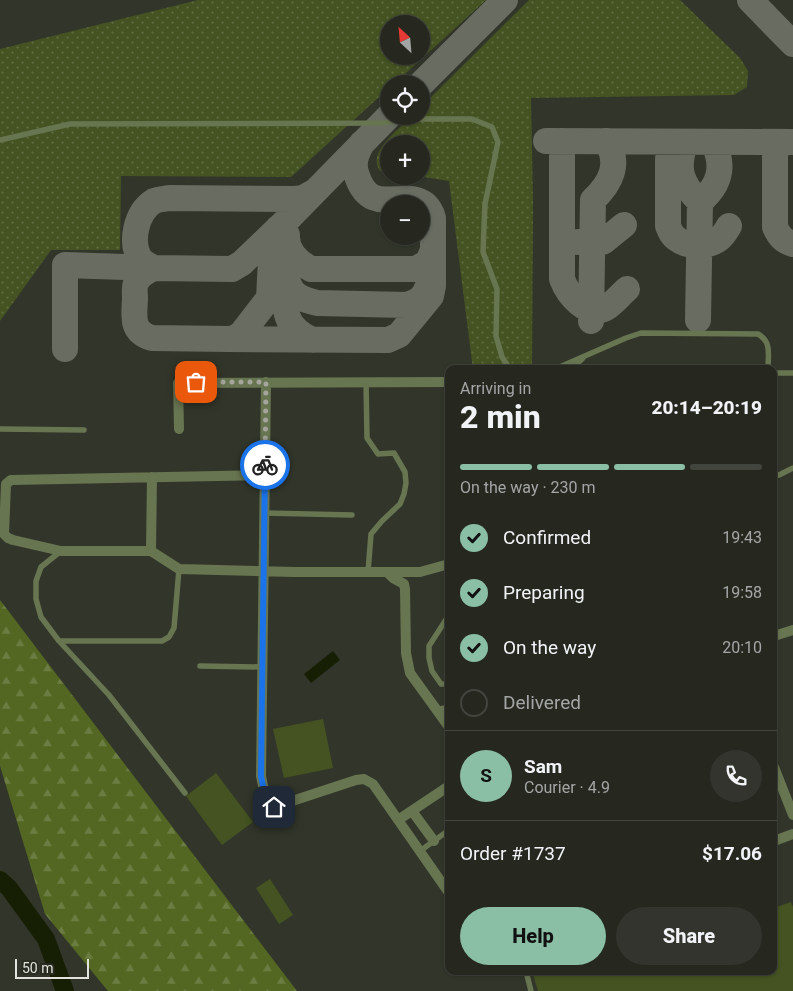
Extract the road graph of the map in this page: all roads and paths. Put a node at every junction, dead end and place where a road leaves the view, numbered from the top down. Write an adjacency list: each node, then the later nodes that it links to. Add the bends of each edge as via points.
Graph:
1 (0, 140): 3 (lane, via 70,124 383,123 412,119 472,119 492,127 498,142 485,204 483,252 497,289 496,336)
2 (585, 356): 4 (lane); 5 (lane); 6 (lane, via 642,333 758,334 768,344)
3 (507, 365)
4 (564, 365)
5 (576, 365)
6 (768, 365)
7 (777, 373): 8 (lane)
8 (793, 373)
9 (266, 382): 10 (street); 12 (street, via 178,383); 16 (street)
10 (366, 382): 11 (street); 27 (lane, via 367,438 378,454 394,453 405,472 406,484 400,504 371,534)
11 (445, 382)
12 (180, 428)
13 (0, 429): 14 (lane)
14 (84, 430)
15 (793, 468): 17 (lane)
16 (264, 475): 18 (street); 20 (street)
17 (777, 475)
18 (152, 477): 19 (street, via 11,480 6,484); 22 (street)
19 (2, 506): 23 (street, via 4,534 8,538)
20 (264, 513): 21 (lane); 26 (street)
21 (352, 515)
22 (151, 551): 23 (street); 25 (street)
23 (60, 552): 32 (lane, via 41,566 36,581 41,618)
24 (445, 565): 28 (street, via 420,572)
25 (178, 569): 26 (street); 32 (lane, via 174,628 169,637 162,641)
26 (264, 571): 27 (street); 34 (street)
27 (368, 572): 28 (street)
28 (387, 572): 37 (street, via 404,584 406,653 410,673)
29 (445, 621): 35 (lane, via 429,646 429,658 432,671 441,684)
30 (793, 630): 31 (street)
31 (777, 635)
32 (59, 641): 41 (lane, via 109,695)
33 (200, 666): 34 (lane)
34 (262, 667): 44 (street, via 261,776 274,807 364,779 373,784)
35 (445, 684)
36 (445, 708): 37 (lane)
37 (436, 710): 38 (street)
38 (445, 722)
39 (777, 775): 43 (street)
40 (445, 789): 42 (street)
41 (184, 793)
42 (412, 811): 44 (street); 48 (street)
43 (793, 815)
44 (398, 820): 49 (street)
45 (445, 833): 48 (lane)
46 (793, 834): 47 (street)
47 (777, 840)
48 (434, 841): 49 (lane)
49 (420, 851): 50 (street)
50 (445, 887)
51 (527, 975): 52 (lane)
52 (531, 991)

